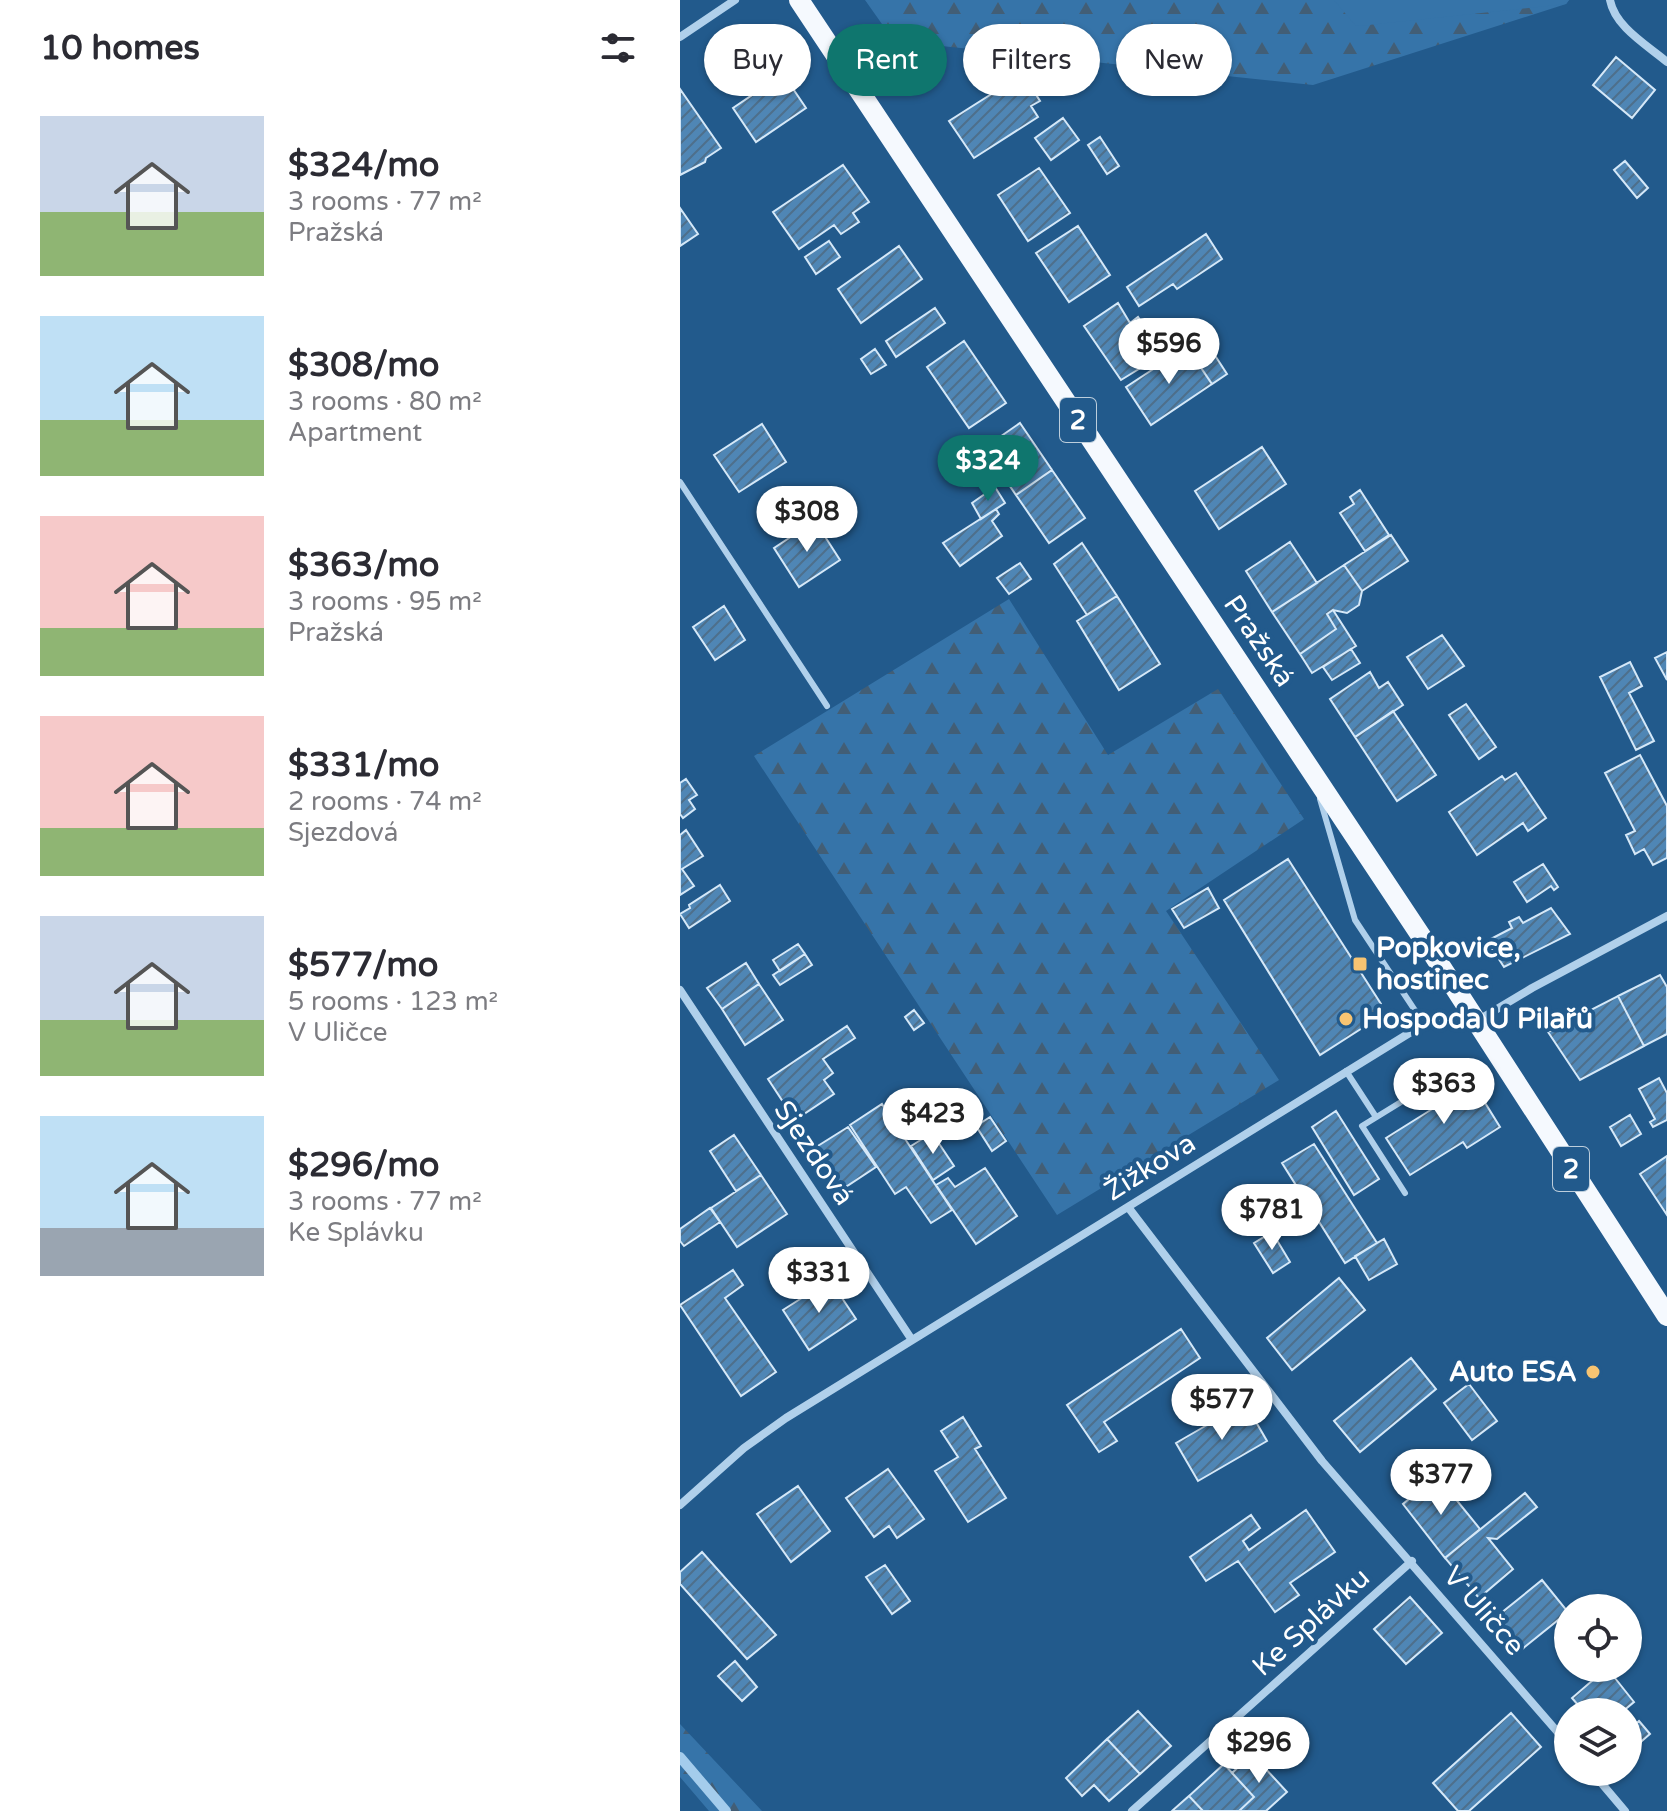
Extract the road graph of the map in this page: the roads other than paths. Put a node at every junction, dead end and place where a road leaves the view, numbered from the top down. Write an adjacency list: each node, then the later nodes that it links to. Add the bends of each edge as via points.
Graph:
1 (735, 0): 4 (street)
2 (799, 0): 8 (main road, Pražská / 2)
3 (1610, 0): 5 (street, via 1618,21)
4 (680, 37)
5 (1667, 62)
6 (680, 482): 7 (lane)
7 (827, 706)
8 (1312, 773): 11 (main road, Pražská / 2); 12 (lane, via 1355,920)
9 (1667, 916): 11 (street, Žižkova)
10 (680, 990): 19 (street, Sjezdová)
11 (1477, 1021): 12 (street, Žižkova); 18 (main road, Pražská / 2)
12 (1424, 1024): 13 (street, Žižkova)
13 (1346, 1071): 15 (lane); 17 (street, Žižkova)
14 (1440, 1078): 15 (lane)
15 (1376, 1117): 16 (lane, via 1362,1126)
16 (1405, 1193)
17 (1128, 1207): 19 (street, Žižkova); 21 (street, V Uličce, via 1322,1461)
18 (1667, 1316)
19 (912, 1340): 20 (street, Žižkova, via 765,1433)
20 (680, 1505)
21 (1412, 1561): 22 (street, V Uličce); 24 (street, Ke Splávku)
22 (1554, 1728)
23 (1604, 1786): 25 (street)
24 (1132, 1811)
25 (1625, 1811)

